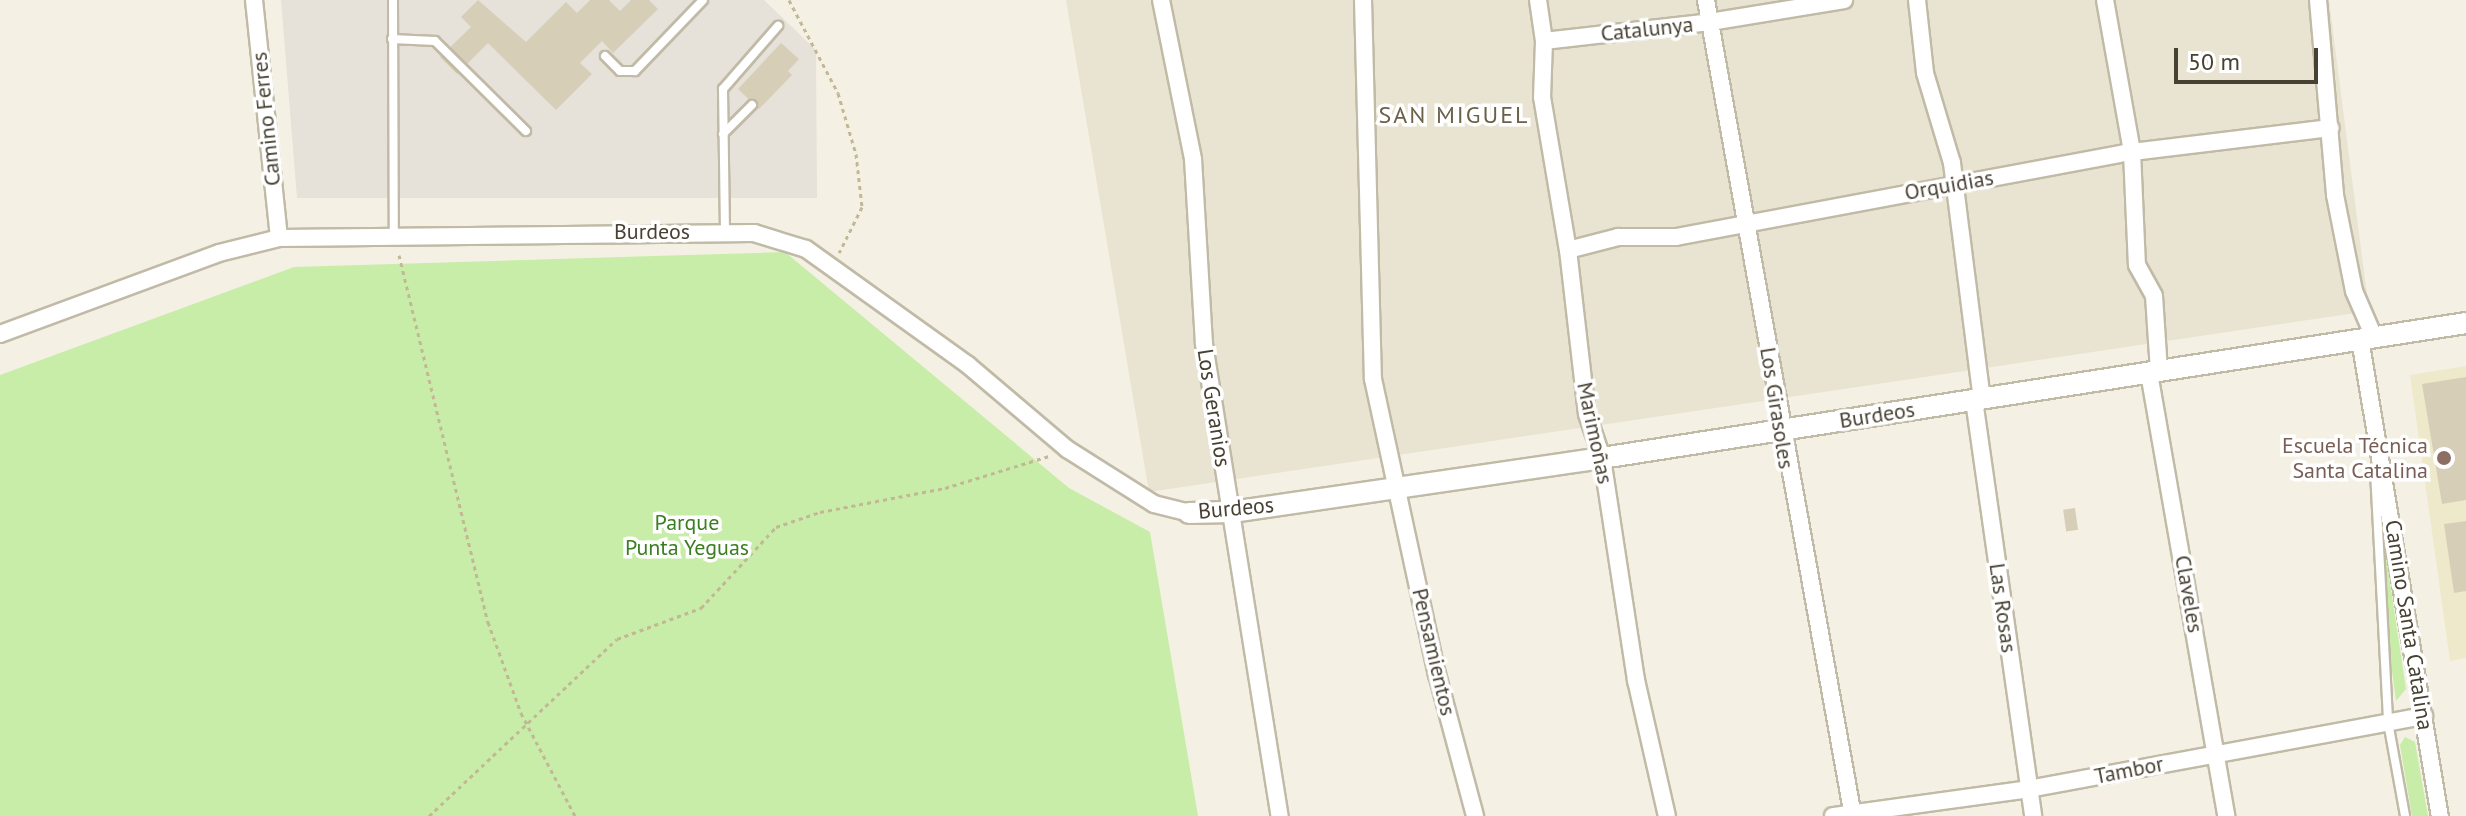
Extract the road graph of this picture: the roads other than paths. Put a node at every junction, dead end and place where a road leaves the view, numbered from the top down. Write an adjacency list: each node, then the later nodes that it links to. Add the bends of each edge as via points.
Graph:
1 (254, 0): 26 (street, Camino Ferres)
2 (393, 0): 14 (lane)
3 (703, 0): 16 (lane, via 635,71 620,71)
4 (1161, 0): 37 (street, Los Geranios, via 1193,159 1204,344)
5 (1363, 0): 36 (street, Pensamientos, via 1373,379)
6 (1538, 0): 15 (street, Marimoñas)
7 (1706, 0): 12 (street, Los Girasoles)
8 (1844, 0): 12 (street, Catalunya)
9 (1917, 0): 22 (street, Las Rosas, via 1925,73 1952,163)
10 (2105, 0): 21 (street, Claveles)
11 (2318, 0): 18 (street, Camino Santa Catalina)
12 (1710, 22): 15 (street, Catalunya); 23 (street, Los Girasoles)
13 (778, 26): 20 (lane, via 725,82)
14 (392, 39): 19 (lane, via 435,41); 25 (lane)
15 (1544, 41): 27 (street, Marimoñas, via 1542,97)
16 (605, 56)
17 (752, 105): 20 (lane)
18 (2331, 128): 21 (street, Orquidias); 30 (street, Camino Santa Catalina, via 2335,195)
19 (526, 131)
20 (723, 134): 24 (lane)
21 (2132, 152): 22 (street, Orquidias); 31 (street, Claveles, via 2137,265 2154,296)
22 (1951, 185): 23 (street, Orquidias); 33 (street, Las Rosas)
23 (1744, 221): 27 (street, Orquidias, via 1676,237 1618,237); 34 (street, Los Girasoles, via 1762,295)
24 (725, 232): 25 (street, Burdeos); 38 (street, Burdeos, via 782,238 831,267 968,365 1067,449 1154,504)
25 (394, 236): 26 (street, Burdeos)
26 (279, 238): 29 (street, Burdeos, via 219,253)
27 (1568, 250): 35 (street, Marimoñas, via 1587,414)
28 (2466, 323): 30 (street, Burdeos)
29 (0, 334)
30 (2367, 338): 31 (street, Burdeos); 32 (street, Camino Santa Catalina)
31 (2154, 372): 33 (street, Burdeos); 41 (street, Claveles)
32 (2369, 391): 39 (street, Camino Santa Catalina); 40 (lane)
33 (1978, 399): 34 (street, Burdeos); 42 (street, Las Rosas)
34 (1779, 430): 35 (street, Burdeos); 43 (street, Los Girasoles)
35 (1602, 458): 36 (street, Burdeos); 46 (street, Marimoñas, via 1636,680)
36 (1398, 487): 37 (street, Burdeos); 45 (street, Pensamientos, via 1437,674)
37 (1232, 512): 38 (street, Burdeos); 44 (street, Los Geranios)
38 (1189, 513)
39 (2424, 716): 40 (street, Tambor); 51 (street, Camino Santa Catalina)
40 (2388, 722): 41 (street, Tambor); 50 (lane)
41 (2218, 753): 42 (street, Tambor); 49 (street, Claveles)
42 (2029, 789): 43 (street, Tambor); 48 (street, Las Rosas)
43 (1853, 814): 47 (street, Tambor)
44 (1280, 816)
45 (1475, 816)
46 (1667, 816)
47 (1833, 816)
48 (2033, 816)
49 (2226, 816)
50 (2405, 816)
51 (2440, 816)

